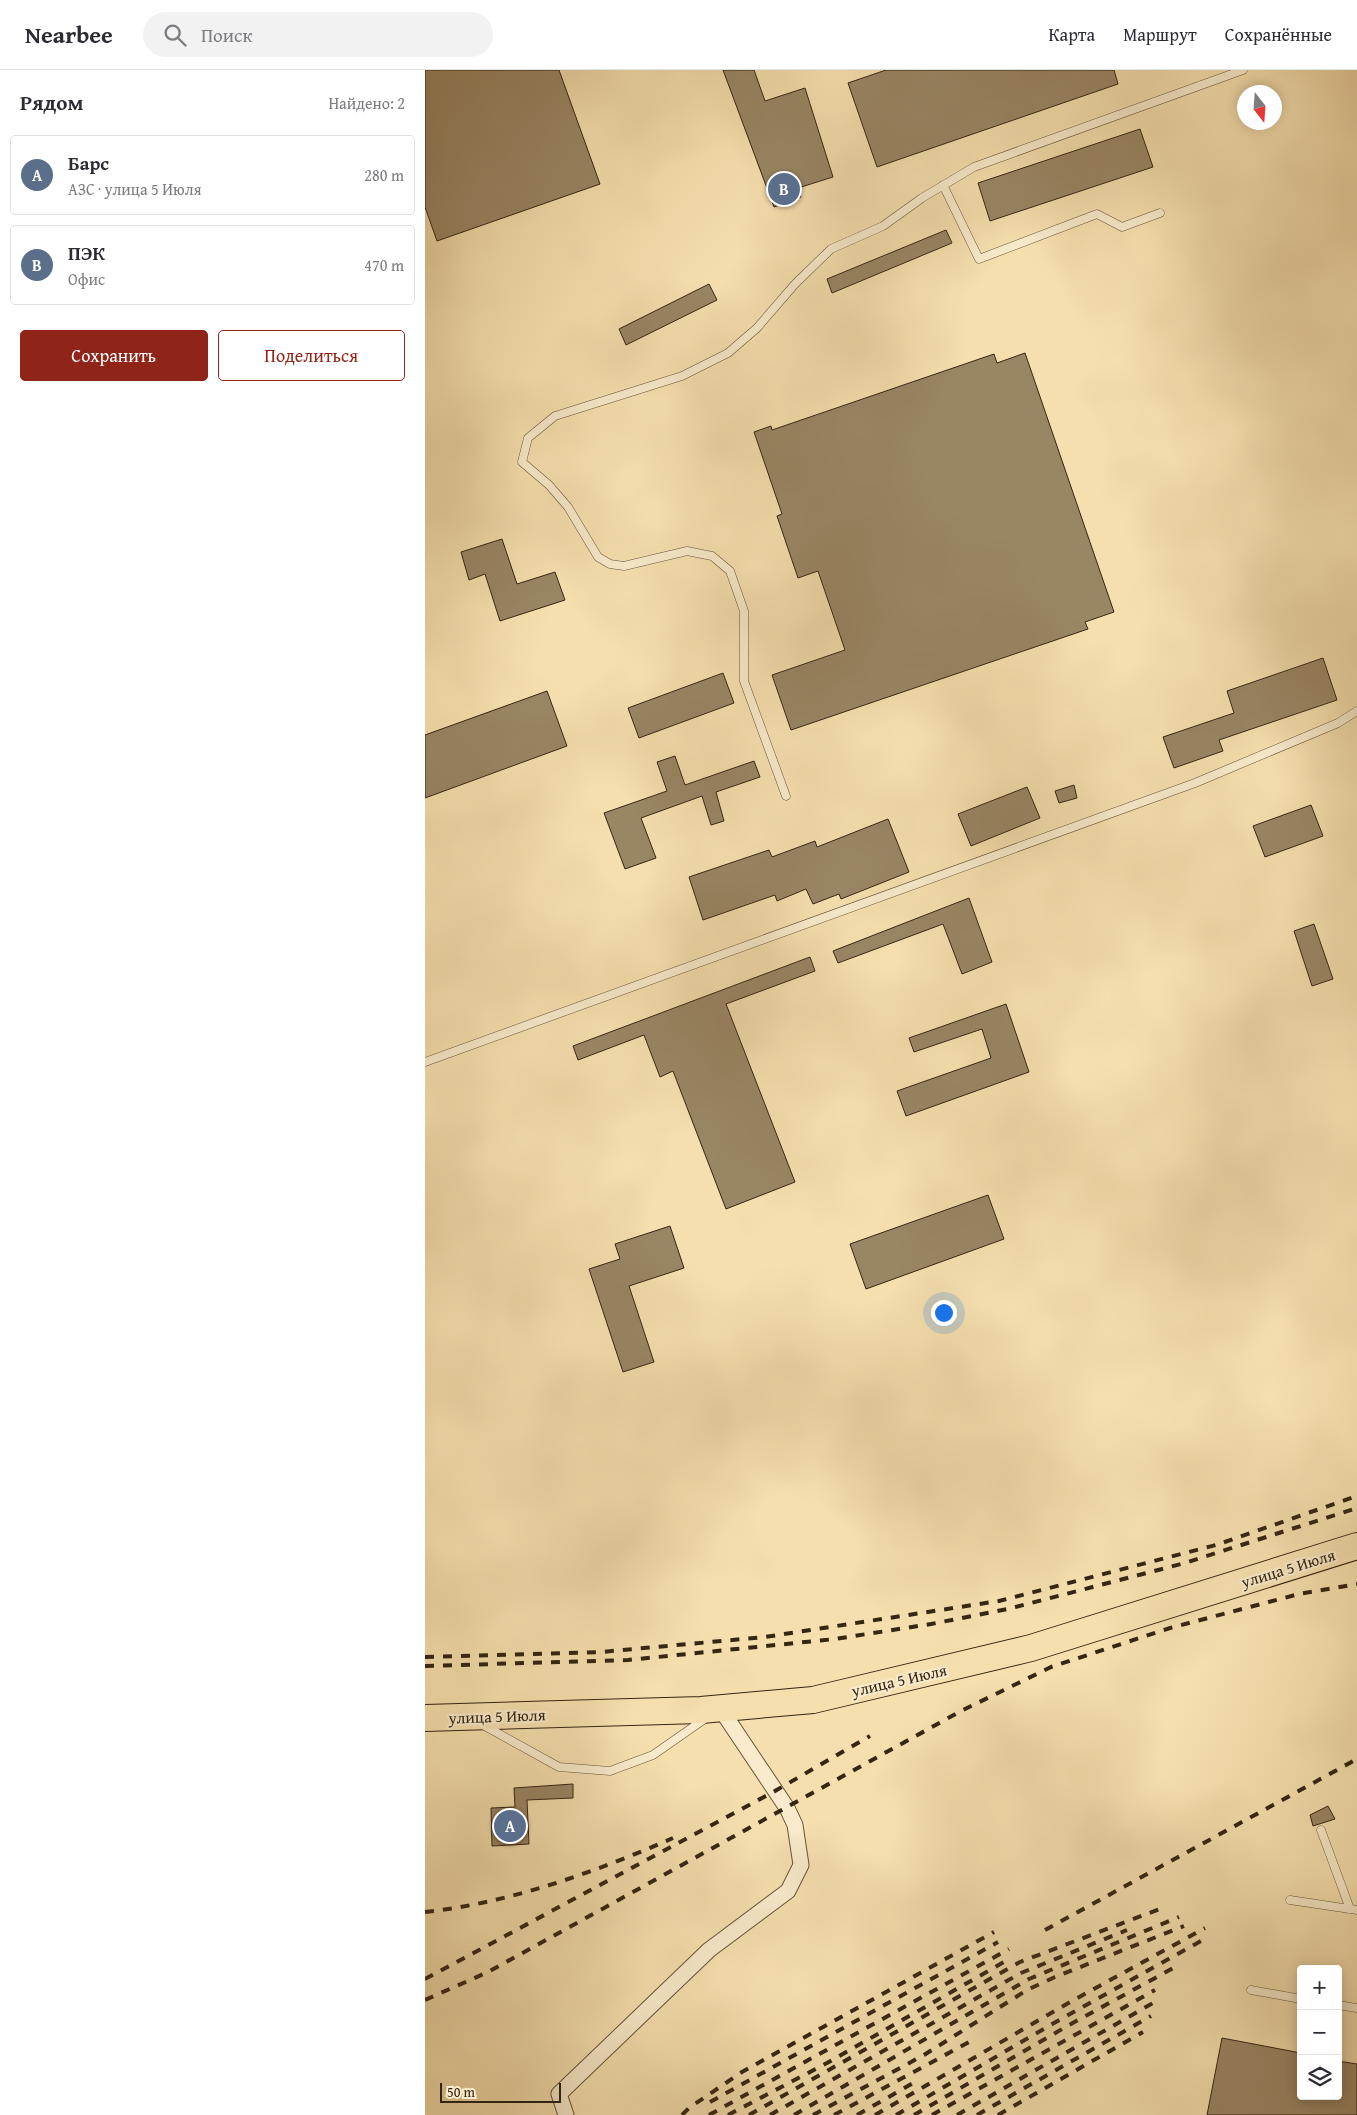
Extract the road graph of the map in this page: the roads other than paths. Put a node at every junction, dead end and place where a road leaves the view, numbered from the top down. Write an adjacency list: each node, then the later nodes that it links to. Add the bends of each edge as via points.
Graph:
1 (1243, 70): 2 (lane, via 973,167)
2 (943, 185): 3 (lane, via 979,259 1097,214 1122,227); 5 (lane, via 883,226 831,249 757,328 728,353 683,376 555,416 528,438 522,462 568,507 598,557 610,564 624,566 687,551 711,556 730,572 744,611 744,681)
3 (1160, 213)
4 (1357, 712): 6 (lane, via 1195,783)
5 (786, 796)
6 (425, 1062)
7 (1357, 1546): 8 (highway, улица 5 Июля, via 1031,1648 813,1700)
8 (720, 1708): 9 (highway, улица 5 Июля); 9 (lane, via 653,1755 610,1771 559,1767); 18 (street, via 787,1808 795,1825 801,1865 788,1891 709,1950 559,2094)
9 (469, 1716): 10 (highway, улица 5 Июля)
10 (425, 1718)
11 (1321, 1830): 13 (lane)
12 (1289, 1900): 13 (lane)
13 (1353, 1910)
14 (1251, 1990): 15 (lane)
15 (1297, 1997)
16 (1342, 2006): 17 (lane)
17 (1357, 2008)
18 (566, 2115)

